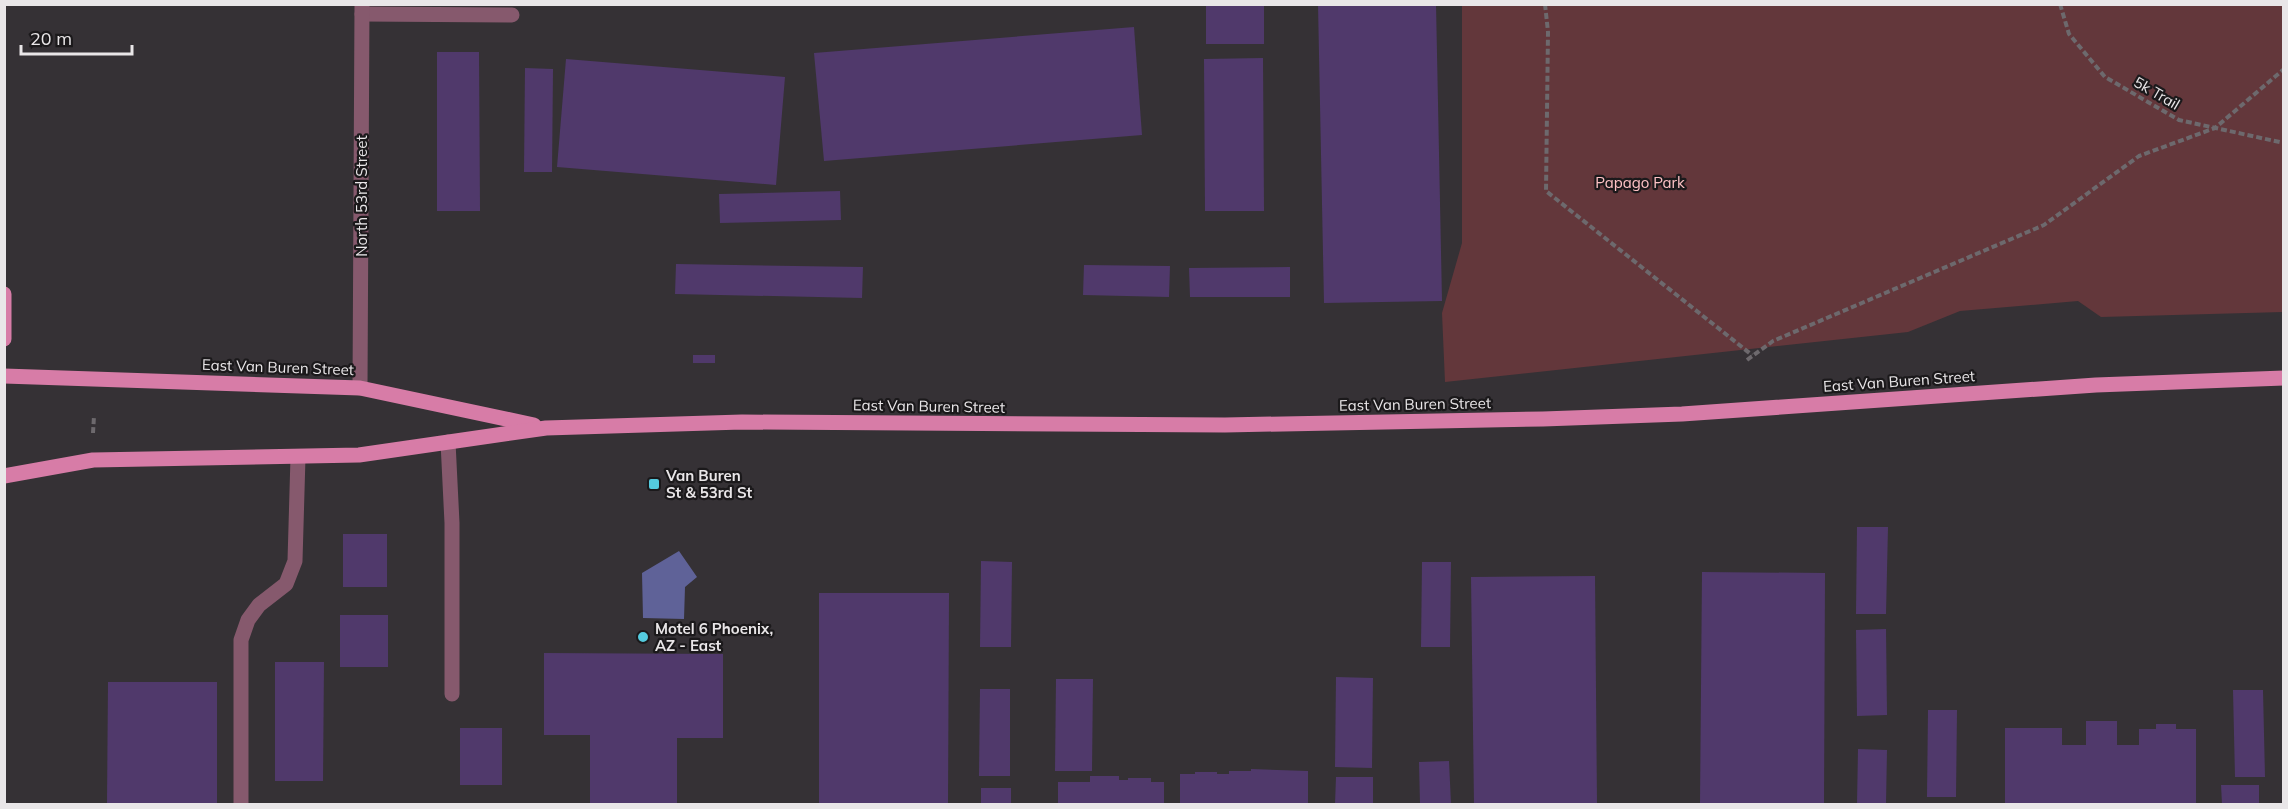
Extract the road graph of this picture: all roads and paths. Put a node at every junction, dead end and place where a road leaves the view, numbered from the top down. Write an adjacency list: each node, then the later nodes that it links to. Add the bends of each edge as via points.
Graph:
1 (1545, 4): 10 (path, via 1546,191)
2 (2060, 4): 6 (path, 5k Trail, via 2068,34 2105,77 2179,120)
3 (362, 9): 4 (street); 14 (street, North 53rd Street)
4 (512, 15)
5 (2283, 69): 6 (path)
6 (2215, 128): 7 (path, 5k Trail); 10 (path, via 2139,156 2044,225 1773,341)
7 (2283, 143)
8 (4, 294): 9 (main road)
9 (4, 339)
10 (1752, 355): 11 (path)
11 (1747, 360)
12 (4, 376): 14 (main road, East Van Buren Street)
13 (2283, 378): 16 (main road, East Van Buren Street, via 2096,385 1682,414 1554,419 1225,425 742,422)
14 (360, 388): 16 (main road, East Van Buren Street)
15 (94, 416): 17 (path)
16 (546, 428): 18 (main road, East Van Buren Street)
17 (93, 441)
18 (448, 442): 19 (main road, East Van Buren Street, via 359,455); 21 (street)
19 (298, 457): 20 (main road, East Van Buren Street, via 93,460); 22 (street, via 295,561 286,584 259,605 241,640)
20 (4, 476)
21 (452, 694)
22 (241, 804)

